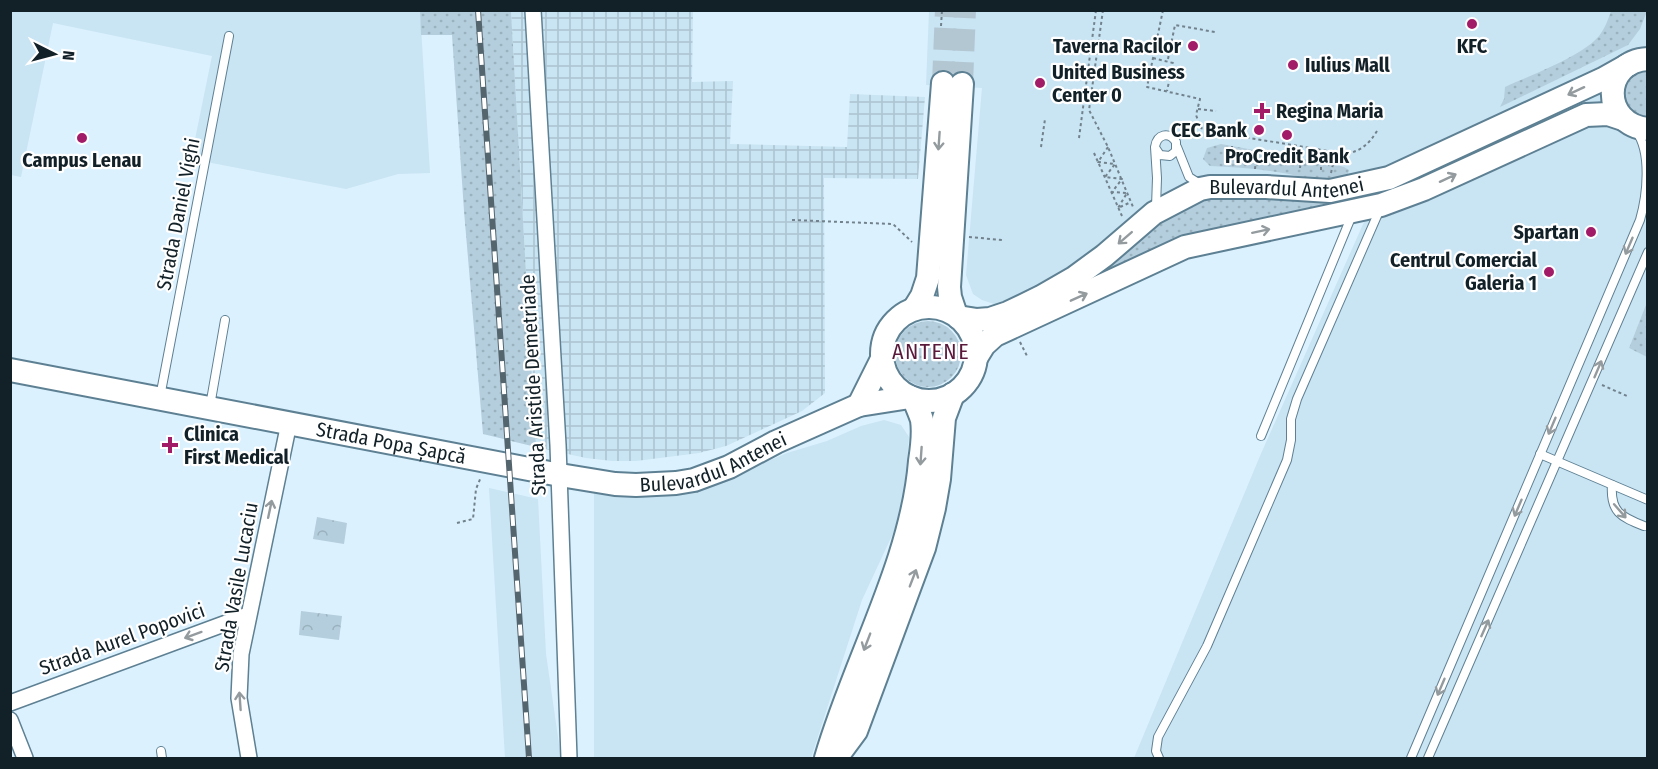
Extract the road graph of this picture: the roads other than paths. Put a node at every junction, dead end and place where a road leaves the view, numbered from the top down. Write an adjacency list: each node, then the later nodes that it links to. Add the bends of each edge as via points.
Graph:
1 (533, 10): 27 (street, Strada Aristide Demetriade)
2 (229, 36): 19 (lane, Strada Daniel Vighi)
3 (1639, 57): 4 (main road, via 1616,79 1612,91 1616,109); 7 (main road, Bulevardul Antenei, one-way to 7, via 1603,79 1389,178 1330,191)
4 (1633, 124): 8 (main road, Bulevardul Antenei, one-way to 4, via 1586,115 1608,114); 25 (lane, one-way to 25, via 1645,149 1643,209)
5 (1177, 147): 6 (lane, via 1167,156); 6 (lane, via 1173,137 1164,135 1157,140); 7 (lane, via 1189,177)
6 (1156, 149): 10 (lane, via 1158,200)
7 (1210, 187): 10 (main road, Bulevardul Antenei)
8 (1381, 205): 9 (main road, Bulevardul Antenei); 39 (lane, via 1297,399 1287,460 1207,646 1158,737)
9 (1353, 211): 15 (main road, Bulevardul Antenei, one-way to 9, via 995,335 1185,247); 24 (lane)
10 (1154, 213): 13 (main road, Bulevardul Antenei, one-way to 13, via 1104,256 1041,297 990,319)
11 (1647, 252): 26 (lane, one-way to 11)
12 (914, 309): 13 (main road, via 936,307); 13 (main road, one-way to 12, via 949,287 952,84 928,278); 16 (main road, via 889,328)
13 (957, 316): 15 (main road, via 972,335)
14 (225, 320): 22 (lane)
15 (976, 358): 18 (main road, via 969,379)
16 (882, 360): 20 (main road, via 891,382); 21 (main road)
17 (10, 370): 19 (main road, Strada Popa Șapcă)
18 (954, 394): 20 (main road, via 938,400); 38 (main road, one-way to 18, via 856,731 924,549 938,489 944,418)
19 (159, 398): 22 (main road, Strada Popa Șapcă)
20 (912, 398): 21 (main road, Bulevardul Antenei); 37 (main road, one-way to 37, via 922,420 922,437 906,538)
21 (858, 405): 27 (main road, Bulevardul Antenei, via 694,480 636,485)
22 (209, 408): 23 (main road, Strada Popa Șapcă)
23 (289, 423): 27 (main road, Strada Popa Șapcă); 31 (street, Strada Vasile Lucaciu, one-way to 23)
24 (1261, 436)
25 (1540, 454): 26 (lane); 40 (lane, one-way to 40)
26 (1558, 462): 28 (lane); 41 (lane, one-way to 26)
27 (560, 475): 36 (street, Strada Aristide Demetriade)
28 (1612, 485): 29 (lane); 30 (lane, one-way to 30, via 1612,500 1619,514)
29 (1647, 500)
30 (1644, 526)
31 (248, 615): 32 (street, Strada Aurel Popovici, one-way to 32); 35 (street, Strada Vasile Lucaciu, one-way to 31, via 239,690)
32 (10, 703)
33 (10, 720): 34 (street)
34 (25, 759)
35 (249, 759)
36 (569, 759)
37 (826, 759)
38 (836, 759)
39 (1159, 759)
40 (1411, 759)
41 (1428, 759)

